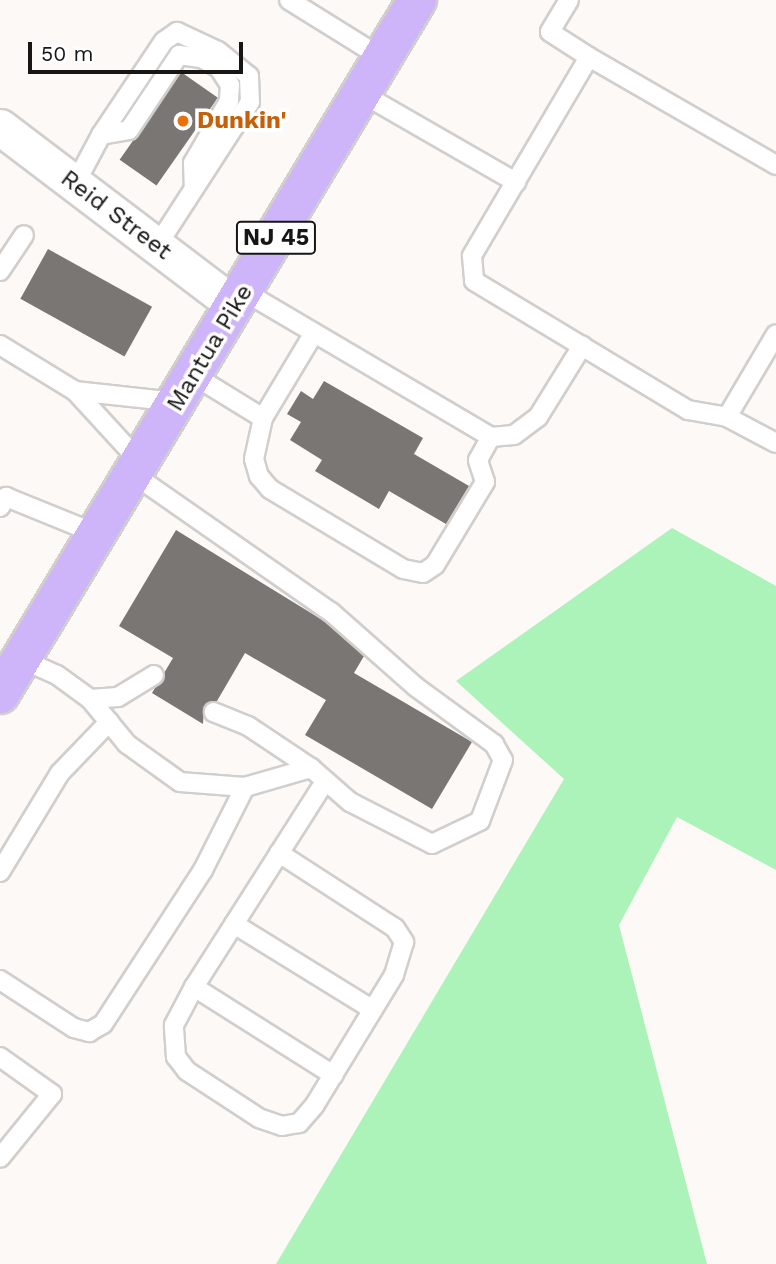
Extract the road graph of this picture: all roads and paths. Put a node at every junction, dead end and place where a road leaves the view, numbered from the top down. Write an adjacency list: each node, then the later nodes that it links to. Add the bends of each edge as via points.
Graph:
1 (289, 0): 5 (lane)
2 (417, 0): 5 (main road, Mantua Pike / NJ 45)
3 (569, 0): 4 (lane, via 550,32)
4 (589, 57): 8 (lane); 9 (lane)
5 (382, 58): 6 (main road, Mantua Pike / NJ 45)
6 (361, 93): 9 (lane); 14 (main road, Mantua Pike / NJ 45)
7 (0, 127): 10 (street, Reid Street)
8 (776, 165)
9 (516, 182): 18 (lane, via 472,256 474,281)
10 (75, 184): 12 (street, Reid Street); 12 (lane, via 101,135 164,41 177,32 219,51 249,76 250,102)
11 (24, 235): 13 (lane)
12 (157, 246): 14 (street, Reid Street)
13 (0, 271)
14 (238, 298): 15 (lane); 19 (main road, Mantua Pike / NJ 45)
15 (314, 333): 22 (lane); 23 (lane)
16 (776, 334): 21 (lane)
17 (0, 345): 20 (lane)
18 (582, 346): 21 (lane, via 688,410); 23 (lane, via 538,417 514,435)
19 (185, 389): 20 (lane); 22 (lane); 25 (main road, Mantua Pike / NJ 45)
20 (75, 391): 25 (lane)
21 (727, 417): 24 (lane)
22 (263, 418): 23 (lane, via 254,459 259,476 270,489 413,573 435,565 485,482 478,460)
23 (491, 437)
24 (776, 443)
25 (137, 468): 27 (main road, Mantua Pike / NJ 45); 35 (lane, via 349,625 416,687 494,744 503,761 480,821 432,844 350,802)
26 (0, 507): 27 (lane, via 6,497)
27 (97, 534): 28 (main road, Mantua Pike / NJ 45)
28 (22, 659): 30 (main road, Mantua Pike / NJ 45); 31 (lane)
29 (154, 675): 31 (lane, via 118,697)
30 (0, 694)
31 (90, 699): 33 (lane)
32 (214, 712): 34 (lane, via 248,726)
33 (109, 722): 36 (lane, via 128,744 180,782); 38 (lane, via 60,773)
34 (311, 768): 35 (lane); 36 (lane)
35 (325, 781): 37 (lane)
36 (245, 787): 40 (lane, via 203,870 103,1024 89,1032 74,1028)
37 (279, 853): 39 (lane); 42 (lane, via 395,928 404,942 403,957)
38 (0, 872)
39 (234, 924): 41 (lane); 42 (lane)
40 (0, 980)
41 (194, 987): 44 (lane); 44 (lane, via 174,1025 176,1057 187,1071 259,1118 282,1126 299,1122)
42 (373, 1010): 44 (lane)
43 (0, 1057): 45 (lane, via 52,1094)
44 (333, 1075)
45 (0, 1158)

